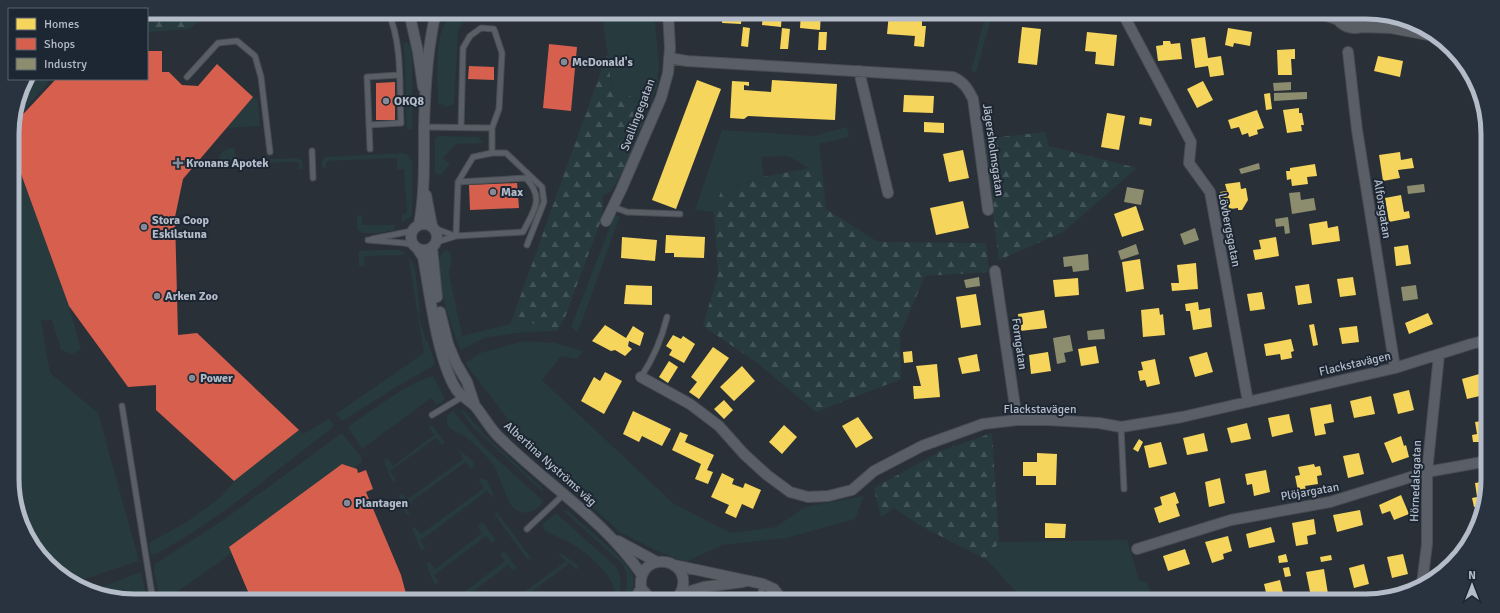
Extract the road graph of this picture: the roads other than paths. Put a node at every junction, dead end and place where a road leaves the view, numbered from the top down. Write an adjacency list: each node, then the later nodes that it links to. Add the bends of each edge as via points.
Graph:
1 (391, 19): 13 (lane)
2 (411, 19): 15 (street)
3 (434, 19): 15 (street)
4 (668, 19): 11 (street, Svallingegatan)
5 (1126, 19): 45 (street, Lövbergsgatan, via 1191,142 1189,163 1210,192)
6 (1342, 19): 8 (street, via 1350,26)
7 (1368, 19): 8 (street)
8 (1361, 25): 9 (street, via 1391,26)
9 (1417, 31)
10 (1348, 52): 42 (street, Alforsgatan, via 1357,130)
11 (669, 58): 12 (street, Jägersholmsgatan); 28 (street, Svallingegatan, via 661,98)
12 (859, 71): 27 (street); 29 (street, Jägersholmsgatan, via 953,78 967,87 973,99)
13 (399, 75): 16 (lane, via 401,123); 16 (lane, via 367,77)
14 (187, 77): 22 (lane, via 218,43 236,41 255,56 261,77)
15 (425, 102): 17 (street)
16 (369, 125): 20 (lane)
17 (424, 127): 18 (lane); 26 (street)
18 (461, 128): 19 (lane); 19 (lane, via 463,48 470,36 481,28 494,29 502,53 499,110)
19 (492, 128): 23 (lane)
20 (370, 149)
21 (312, 151): 24 (lane)
22 (270, 152)
23 (492, 153): 25 (lane, via 473,157); 36 (lane, via 506,153 542,187 544,202)
24 (313, 178)
25 (458, 182): 34 (lane); 34 (lane, via 526,178 534,187 537,197 536,206 524,232)
26 (424, 184): 32 (street); 33 (street)
27 (888, 193)
28 (613, 207): 30 (lane, via 627,212); 31 (street, Svallingegatan)
29 (988, 210)
30 (680, 214)
31 (606, 221)
32 (433, 227): 33 (street, via 423,224); 34 (lane); 35 (street, via 437,234)
33 (416, 228): 37 (street, via 411,236); 37 (lane, via 368,240 404,243)
34 (456, 236): 35 (lane)
35 (435, 245): 37 (street, via 426,250); 47 (street, Albertina Nyströms väg, via 437,296 448,344 467,382)
36 (527, 245)
37 (416, 247): 44 (street, Albertina Nyströms väg, via 423,257 446,367)
38 (995, 271): 49 (street, Forngatan)
39 (666, 317): 43 (lane, via 664,330 650,363)
40 (1481, 342): 41 (street, Flackstavägen)
41 (1440, 355): 42 (street, Flackstavägen); 52 (street, Hörnedalsgatan)
42 (1395, 368): 45 (street, Flackstavägen)
43 (640, 377): 49 (street, Flackstavägen, via 690,404 719,426 767,475 790,492 808,497 828,496 852,490 874,471 922,446 952,434 984,424)
44 (462, 397): 47 (street, Albertina Nyströms väg); 48 (lane)
45 (1248, 402): 50 (street, Flackstavägen)
46 (122, 406): 65 (lane)
47 (474, 406): 54 (street, Albertina Nyströms väg, via 496,433)
48 (432, 415)
49 (1017, 420): 50 (street, Flackstavägen, via 1099,423)
50 (1121, 427): 53 (lane)
51 (1481, 462): 52 (street, Plöjargatan)
52 (1427, 472): 57 (street, Plöjargatan, via 1354,496 1231,520); 61 (street, Hörnedalsgatan, via 1427,538)
53 (1124, 489)
54 (563, 495): 55 (lane); 56 (street, Albertina Nyströms väg)
55 (527, 529)
56 (613, 538): 58 (street, Albertina Nyströms väg); 60 (street, Albertina Nyströms väg)
57 (1137, 549)
58 (657, 562): 59 (street, Albertina Nyströms väg); 60 (street, via 646,568)
59 (674, 565): 62 (street); 68 (street, via 682,576 683,583)
60 (642, 575): 64 (street)
61 (1422, 580)
62 (751, 581): 63 (street); 69 (street, via 704,587)
63 (763, 584): 70 (lane); 71 (street, via 774,589)
64 (641, 588): 66 (street); 67 (street)
65 (152, 594)
66 (638, 594)
67 (646, 594)
68 (678, 594)
69 (685, 594)
70 (761, 594)
71 (778, 594)

